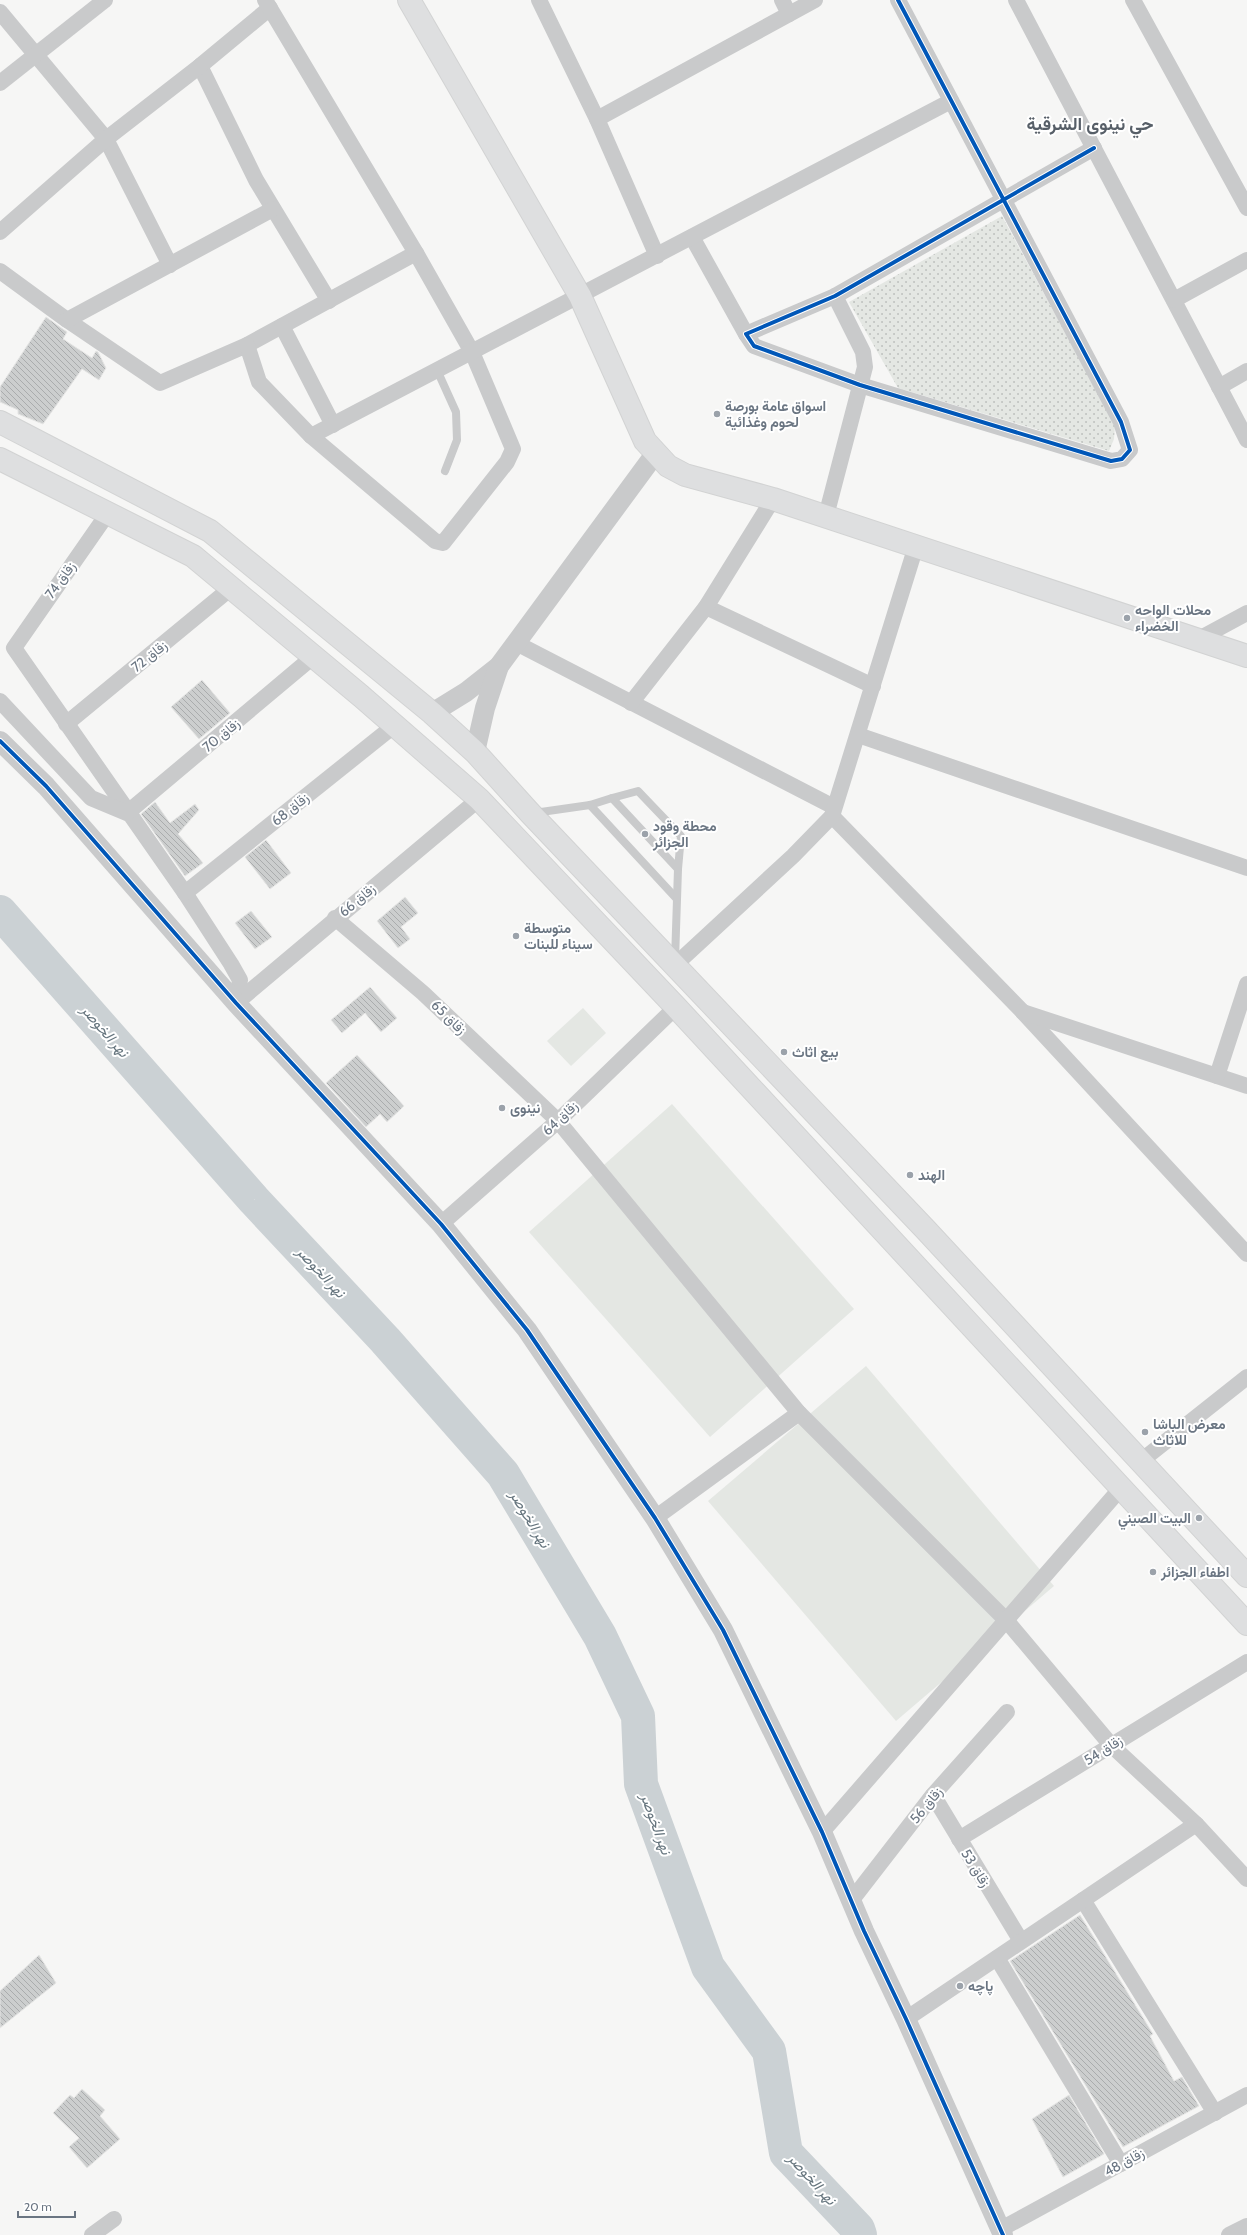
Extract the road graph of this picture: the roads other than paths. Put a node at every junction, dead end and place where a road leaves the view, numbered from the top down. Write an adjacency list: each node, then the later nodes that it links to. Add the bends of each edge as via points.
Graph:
1 (105, 0): 11 (street)
2 (409, 0): 28 (main road)
3 (539, 0): 15 (street)
4 (815, 0): 9 (street)
5 (898, 0): 14 (street)
6 (1016, 0): 17 (street)
7 (1133, 0): 19 (street)
8 (267, 4): 12 (street); 23 (street)
9 (786, 7): 15 (street)
10 (0, 12): 11 (street)
11 (36, 54): 13 (street); 16 (street)
12 (200, 66): 16 (street); 20 (street, via 256,180)
13 (0, 83)
14 (951, 100): 18 (street); 22 (street)
15 (597, 119): 24 (street)
16 (106, 139): 21 (street); 26 (street)
17 (1094, 148): 18 (street); 30 (street)
18 (1005, 199): 29 (street); 39 (street, via 1121,422 1130,450 1122,459 1111,461)
19 (1247, 208)
20 (274, 209): 26 (street); 31 (street)
21 (0, 232)
22 (692, 237): 24 (street); 34 (street)
23 (416, 253): 31 (street); 36 (street)
24 (657, 256): 28 (street)
25 (1247, 260): 30 (street)
26 (170, 265): 32 (street)
27 (0, 271): 32 (street)
28 (580, 296): 36 (street); 45 (main road, via 637,426)
29 (835, 296): 34 (street); 39 (street, via 863,352 865,366)
30 (1174, 300): 40 (street)
31 (329, 301): 33 (street)
32 (68, 320): 35 (street, via 160,383)
33 (282, 326): 35 (street); 42 (street)
34 (746, 334): 39 (street, via 754,346)
35 (247, 345): 43 (street, via 259,382)
36 (472, 352): 37 (street); 43 (street, via 513,449 507,462 443,543 435,541)
37 (438, 370): 42 (street); 47 (lane, via 456,412 457,440)
38 (1247, 371): 40 (street)
39 (860, 385): 50 (street)
40 (1219, 387): 44 (street)
41 (0, 422): 63 (main road, via 210,531)
42 (333, 425): 43 (street)
43 (311, 436)
44 (1247, 440)
45 (655, 454): 48 (main road, via 668,466 685,475); 56 (street)
46 (0, 459): 49 (main road)
47 (444, 471)
48 (773, 499): 50 (main road); 53 (street)
49 (108, 513): 52 (main road, via 193,556); 64 (street, زقاق 74, via 14,648)
50 (826, 516): 51 (main road)
51 (916, 546): 55 (main road); 60 (street)
52 (231, 588): 57 (main road); 64 (street, زقاق 72)
53 (706, 607): 60 (street); 62 (street)
54 (1247, 613): 55 (street)
55 (1197, 640): 58 (main road)
56 (516, 643): 59 (street); 62 (street)
57 (314, 656): 65 (main road); 73 (street, زقاق 70)
58 (1247, 656)
59 (499, 666): 63 (street, via 466,692); 68 (street, via 485,708)
60 (873, 686): 66 (street)
61 (0, 701): 73 (street, via 91,798)
62 (631, 703): 72 (street)
63 (432, 713): 68 (main road)
64 (66, 724): 73 (street)
65 (395, 725): 70 (main road); 77 (street, زقاق 68)
66 (858, 735): 72 (street); 75 (street)
67 (0, 740): 82 (street, via 46,786)
68 (475, 752): 74 (main road)
69 (612, 798): 71 (lane); 76 (lane); 76 (lane, via 638,791 680,836)
70 (479, 800): 79 (street, زقاق 66); 83 (main road)
71 (590, 805): 74 (lane); 78 (lane)
72 (833, 811): 80 (street, via 794,856); 84 (street)
73 (127, 812): 77 (street)
74 (530, 813): 80 (main road)
75 (1247, 868)
76 (678, 869): 78 (lane)
77 (185, 893): 82 (street, via 240,980)
78 (676, 898): 80 (lane)
79 (335, 918): 82 (street, زقاق 66); 87 (street, زقاق 65, via 423,993)
80 (674, 966): 92 (main road)
81 (1247, 984): 85 (street)
82 (236, 1002): 88 (street)
83 (676, 1008): 87 (street, زقاق 64); 93 (main road)
84 (1022, 1011): 85 (street); 89 (street)
85 (1217, 1076): 86 (street)
86 (1247, 1086)
87 (558, 1121): 88 (street, زقاق 64); 91 (street, زقاق 65)
88 (441, 1224): 94 (street, via 527,1330)
89 (1247, 1254)
90 (1247, 1377): 92 (street)
91 (800, 1413): 94 (street); 96 (street, زقاق 65)
92 (1141, 1461): 95 (main road)
93 (1121, 1488): 96 (street); 97 (main road)
94 (655, 1518): 103 (street, via 723,1630)
95 (1247, 1576)
96 (1006, 1620): 100 (street, زقاق 65); 103 (street)
97 (1247, 1624)
98 (1247, 1662): 100 (street, زقاق 54)
99 (1007, 1712): 101 (street, زقاق 56)
100 (1111, 1745): 102 (street, زقاق 65); 104 (street, زقاق 54)
101 (933, 1795): 104 (street, زقاق 53); 107 (street, زقاق 56)
102 (1196, 1824): 105 (street, زقاق 65); 106 (street)
103 (822, 1832): 107 (street)
104 (958, 1839): 108 (street, زقاق 53)
105 (1245, 1872)
106 (1083, 1900): 108 (street); 112 (street)
107 (851, 1901): 110 (street)
108 (1021, 1941): 109 (street)
109 (997, 1958): 110 (street); 113 (street)
110 (906, 2019): 116 (street)
111 (1247, 2095): 112 (street, زقاق 48)
112 (1215, 2113): 113 (street, زقاق 48)
113 (1121, 2164): 116 (street, زقاق 48)
114 (114, 2219): 117 (street)
115 (1247, 2226): 118 (street)
116 (1002, 2232)
117 (92, 2235)
118 (1229, 2235)

